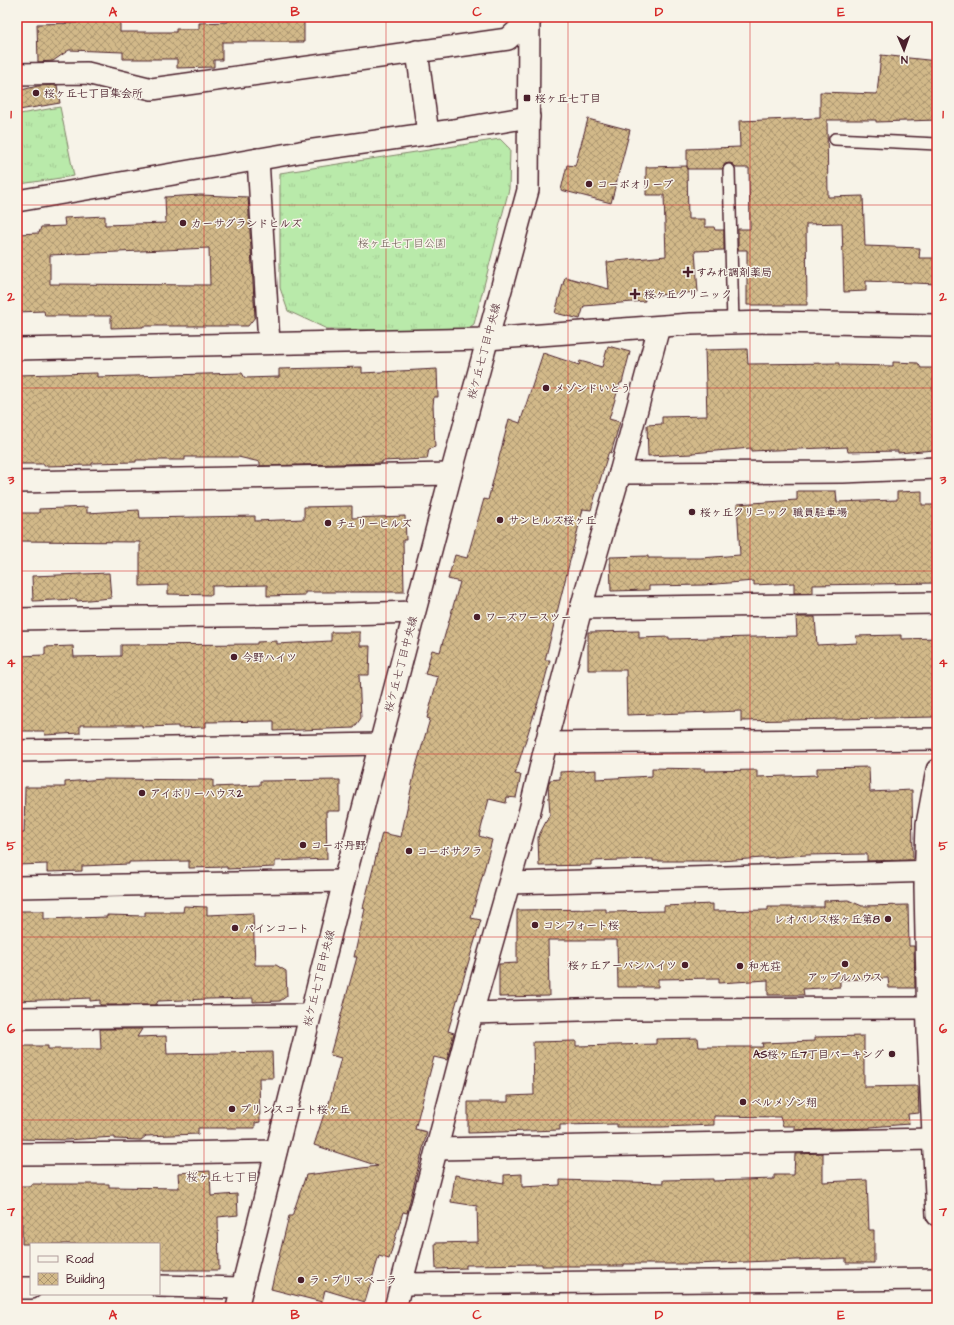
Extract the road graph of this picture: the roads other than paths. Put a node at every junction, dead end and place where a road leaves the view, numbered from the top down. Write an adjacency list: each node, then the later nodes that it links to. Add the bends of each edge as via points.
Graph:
1 (530, 18): 2 (street, via 508,39); 4 (street, 桜ケ丘七丁目中央線)
2 (417, 51): 3 (street, via 152,89 87,73); 5 (street)
3 (17, 74)
4 (529, 117): 5 (street); 14 (street, 桜ケ丘七丁目中央線, via 528,190)
5 (428, 134): 8 (street)
6 (835, 139): 7 (lane)
7 (937, 144)
8 (258, 159): 10 (street); 15 (street)
9 (729, 170): 11 (lane)
10 (17, 201)
11 (733, 323): 12 (street); 13 (street)
12 (937, 325)
13 (659, 326): 14 (street); 18 (street)
14 (487, 339): 15 (street); 19 (street, 桜ケ丘七丁目中央線)
15 (269, 342): 16 (street)
16 (17, 349)
17 (937, 468): 18 (street, via 843,472)
18 (620, 473): 22 (street)
19 (451, 474): 20 (street); 23 (street, 桜ケ丘七丁目中央線)
20 (17, 482)
21 (937, 603): 22 (street)
22 (581, 608): 26 (street)
23 (414, 612): 24 (street, via 312,616 195,615); 27 (street, 桜ケ丘七丁目中央線)
24 (17, 619)
25 (937, 739): 26 (street)
26 (546, 743): 32 (street)
27 (380, 744): 28 (street); 31 (street, 桜ケ丘七丁目中央線)
28 (17, 751)
29 (937, 770): 30 (street, via 927,824)
30 (931, 871): 32 (street); 34 (street)
31 (344, 881): 33 (street); 36 (street, 桜ケ丘七丁目中央線)
32 (510, 883): 35 (street)
33 (17, 887)
34 (928, 1008): 35 (street, via 614,1009); 38 (street)
35 (472, 1013): 39 (street)
36 (309, 1015): 37 (street); 40 (street, 桜ケ丘七丁目中央線)
37 (17, 1018)
38 (933, 1139): 39 (street); 42 (street)
39 (437, 1149): 44 (street)
40 (276, 1151): 41 (street); 48 (street, 桜ケ丘七丁目中央線)
41 (17, 1154)
42 (937, 1215)
43 (937, 1279): 44 (street)
44 (401, 1284): 49 (street)
45 (160, 1286): 48 (street)
46 (17, 1288): 47 (street)
47 (30, 1288)
48 (240, 1298)
49 (395, 1308)

